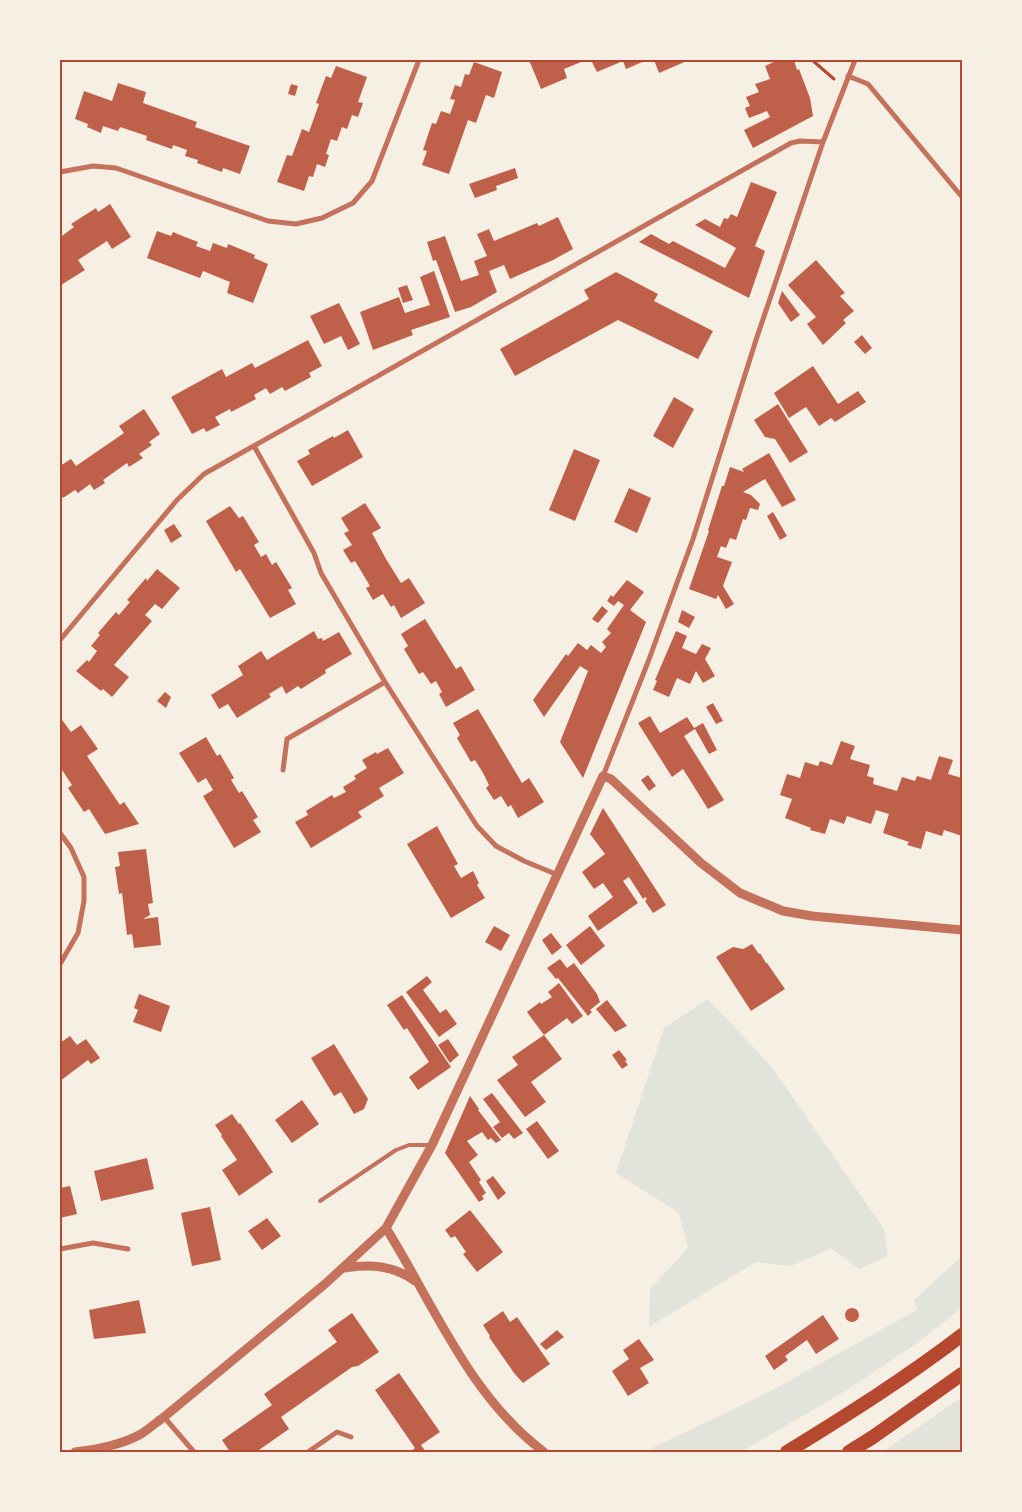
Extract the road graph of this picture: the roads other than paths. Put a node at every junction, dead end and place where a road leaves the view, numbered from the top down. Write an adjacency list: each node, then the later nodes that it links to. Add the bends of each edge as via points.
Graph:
1 (418, 60): 5 (street, via 372,181 353,203 322,218 296,224 268,221 116,168 94,166)
2 (855, 60): 3 (street)
3 (848, 76): 4 (street); 6 (street, via 868,84)
4 (823, 142): 7 (street, via 791,144); 11 (street, via 692,538)
5 (60, 172)
6 (962, 196)
7 (254, 446): 8 (street, via 204,474 177,500); 9 (street, via 314,553 321,573)
8 (60, 640)
9 (385, 682): 10 (street, via 287,739); 13 (street, via 477,826 496,846)
10 (283, 770)
11 (603, 776): 13 (street); 14 (street, via 611,779 701,863 740,893 783,911 812,916)
12 (60, 833): 15 (street, via 84,877 84,901 78,933)
13 (558, 874): 16 (street)
14 (962, 930)
15 (60, 964)
16 (432, 1145): 17 (lane, via 409,1145 396,1150); 18 (street)
17 (320, 1201)
18 (386, 1228): 21 (street); 22 (street)
19 (60, 1249): 20 (street, via 93,1244)
20 (128, 1249)
21 (344, 1268): 22 (street, via 363,1265 384,1267); 25 (street)
22 (418, 1282): 30 (street, via 454,1348 493,1401 514,1426)
23 (962, 1335): 31 (highway, via 857,1410)
24 (962, 1374): 32 (highway)
25 (164, 1417): 27 (street, via 140,1434 113,1445); 28 (street)
26 (351, 1437): 29 (street, via 337,1432)
27 (76, 1452)
28 (194, 1452)
29 (308, 1452)
30 (544, 1452)
31 (787, 1452)
32 (849, 1452)

